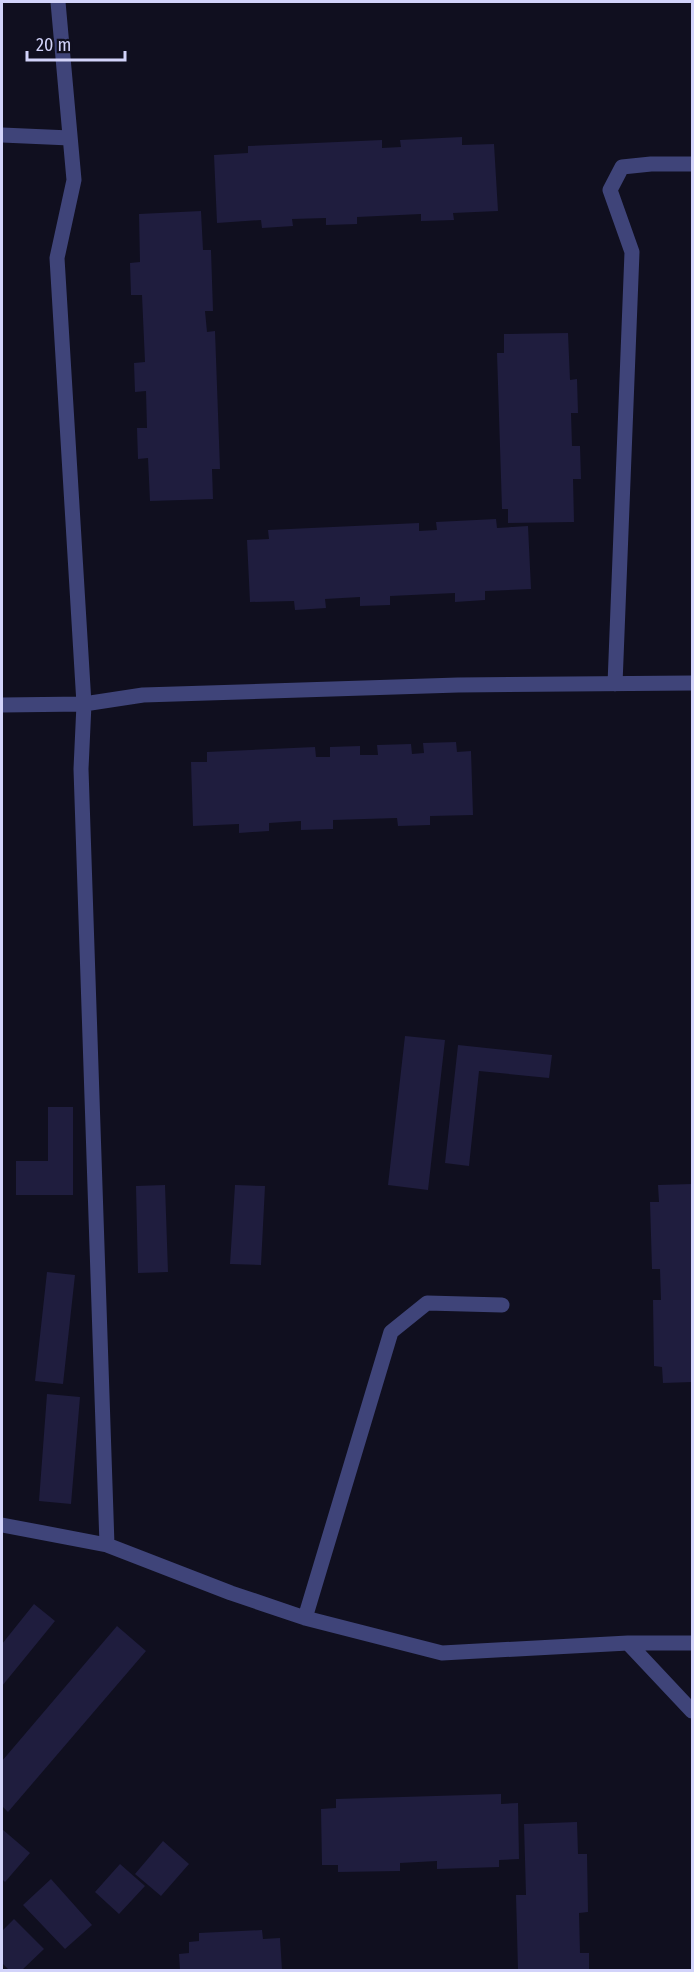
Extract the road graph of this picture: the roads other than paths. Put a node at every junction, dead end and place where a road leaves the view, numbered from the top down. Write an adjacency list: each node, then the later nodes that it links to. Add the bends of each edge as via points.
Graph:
1 (58, 2): 3 (street)
2 (2, 135): 3 (street)
3 (70, 138): 7 (street, via 74,180 57,258)
4 (693, 164): 6 (street, via 622,167 610,190 632,252)
5 (693, 683): 6 (street)
6 (615, 684): 7 (street, via 155,694)
7 (84, 704): 8 (street); 11 (street, via 81,769)
8 (2, 705)
9 (502, 1305): 12 (street, via 428,1303 391,1332)
10 (2, 1525): 11 (street)
11 (107, 1545): 12 (street)
12 (305, 1618): 14 (street, via 442,1653)
13 (693, 1642): 14 (street)
14 (628, 1643): 15 (street)
15 (693, 1711)

